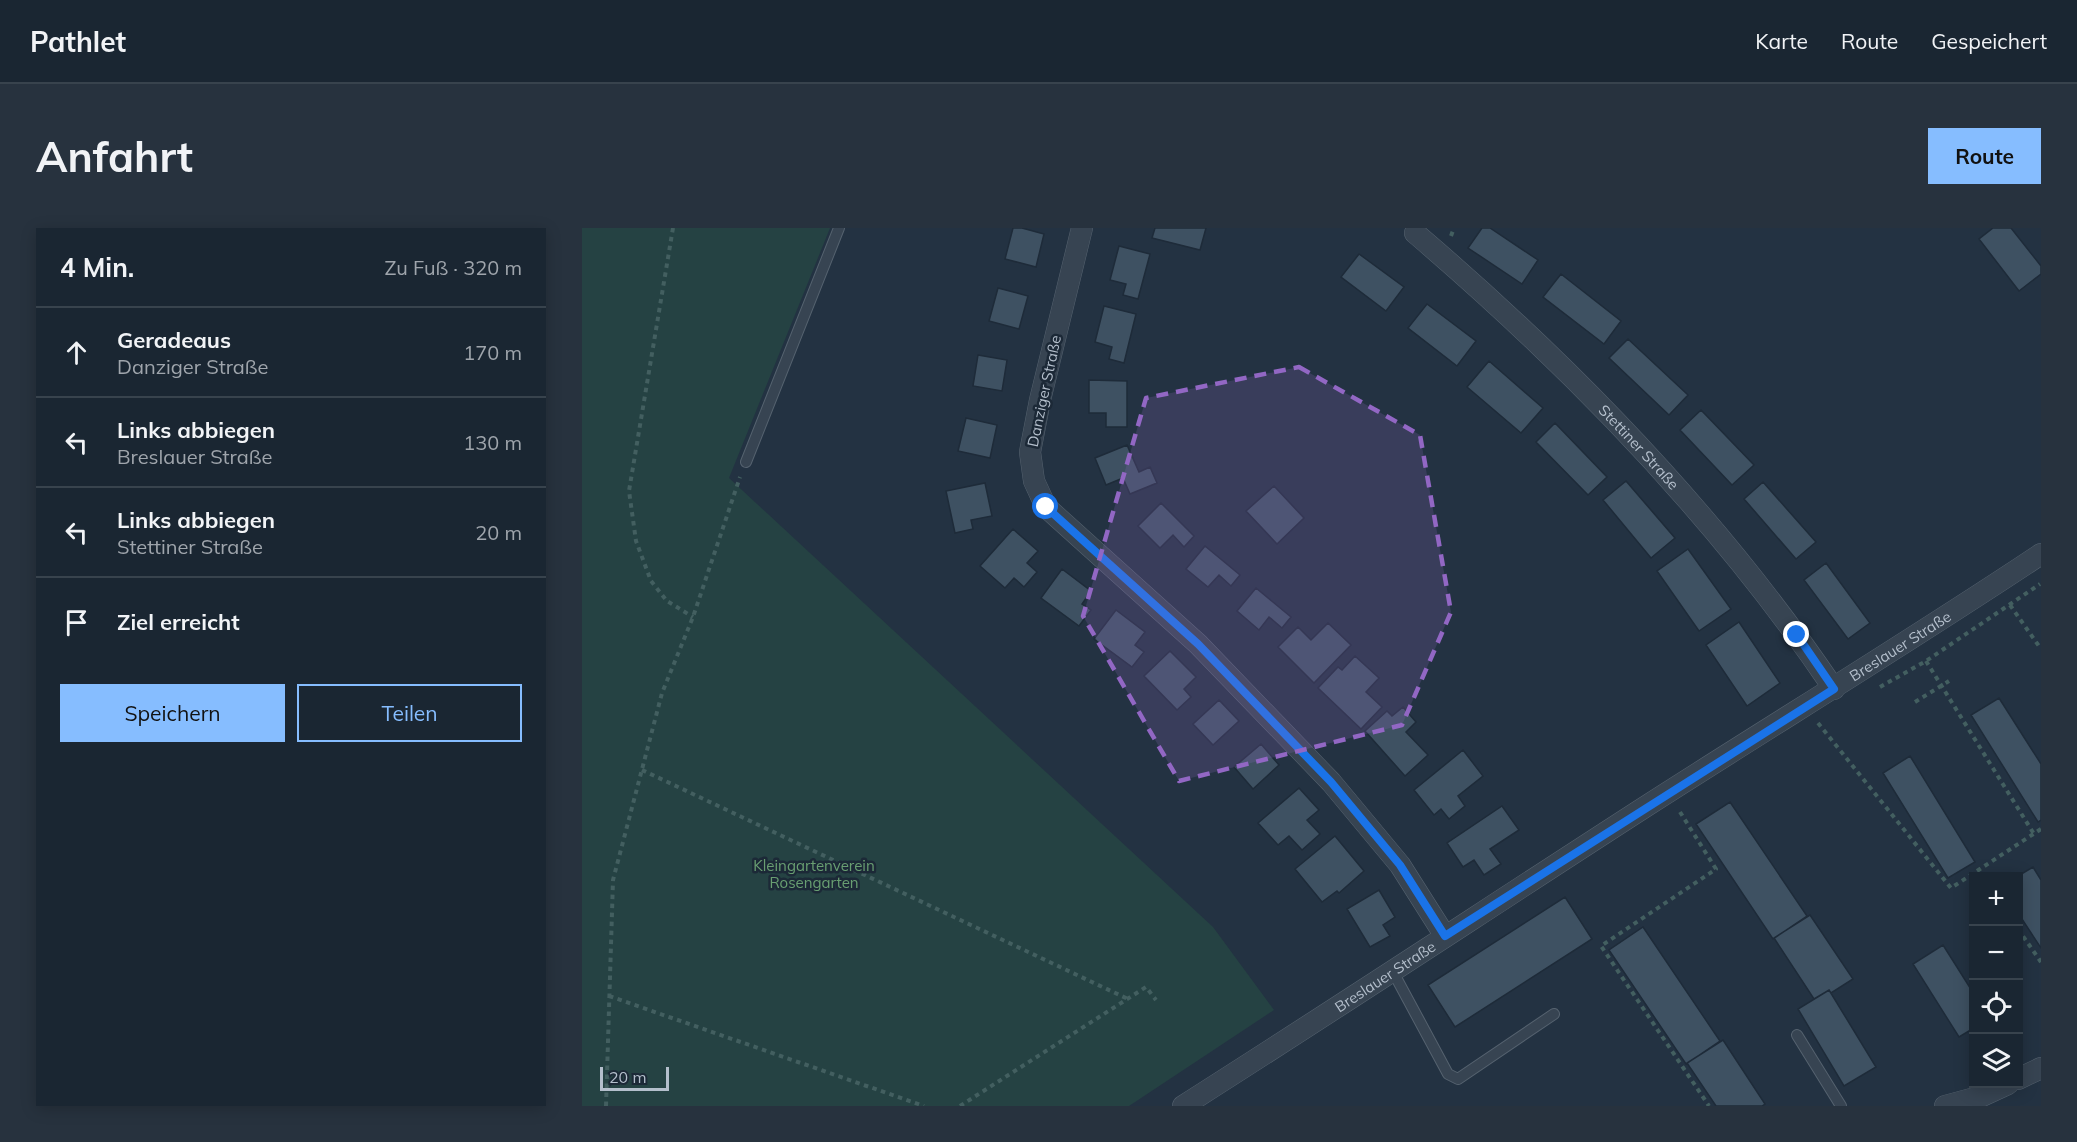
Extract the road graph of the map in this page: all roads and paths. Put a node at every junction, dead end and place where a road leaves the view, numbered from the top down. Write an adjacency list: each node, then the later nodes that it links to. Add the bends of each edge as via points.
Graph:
1 (673, 228): 9 (path, via 629,491 636,541 651,581 668,601)
2 (839, 228): 5 (lane)
3 (1082, 228): 22 (street, Danziger Straße, via 1030,452 1034,482 1046,507 1198,644 1331,782 1400,865)
4 (1415, 233): 13 (street, Stettiner Straße, via 1574,378 1677,485 1797,635)
5 (746, 462): 9 (path)
6 (2041, 554): 13 (street, Breslauer Straße)
7 (2041, 583): 8 (path)
8 (2010, 605): 10 (path); 12 (path, via 1926,661)
9 (693, 617): 16 (path, via 662,693)
10 (2041, 649)
11 (1949, 681): 12 (path)
12 (1942, 686): 14 (path); 19 (path)
13 (1834, 689): 22 (street, Breslauer Straße)
14 (1915, 702)
15 (1818, 723): 20 (path, via 1952,888)
16 (642, 770): 25 (path, via 613,880); 26 (path)
17 (1680, 812): 37 (path, via 1716,869 1601,946)
18 (2041, 830): 19 (path)
19 (2034, 834): 20 (path)
20 (1979, 871)
21 (2023, 935): 23 (path)
22 (1445, 936): 24 (street, Breslauer Straße)
23 (2041, 962)
24 (1392, 970): 28 (lane, via 1448,1074 1458,1078); 36 (street, Breslauer Straße)
25 (609, 996): 33 (path); 34 (path)
26 (1128, 999): 27 (path, via 1146,987); 35 (path)
27 (1156, 1000)
28 (1554, 1014)
29 (1797, 1035): 38 (lane)
30 (2041, 1068): 31 (street)
31 (2023, 1076)
32 (1998, 1088): 39 (street)
33 (606, 1106)
34 (924, 1106)
35 (960, 1106)
36 (1183, 1106)
37 (1709, 1106)
38 (1840, 1106)
39 (1945, 1106)

